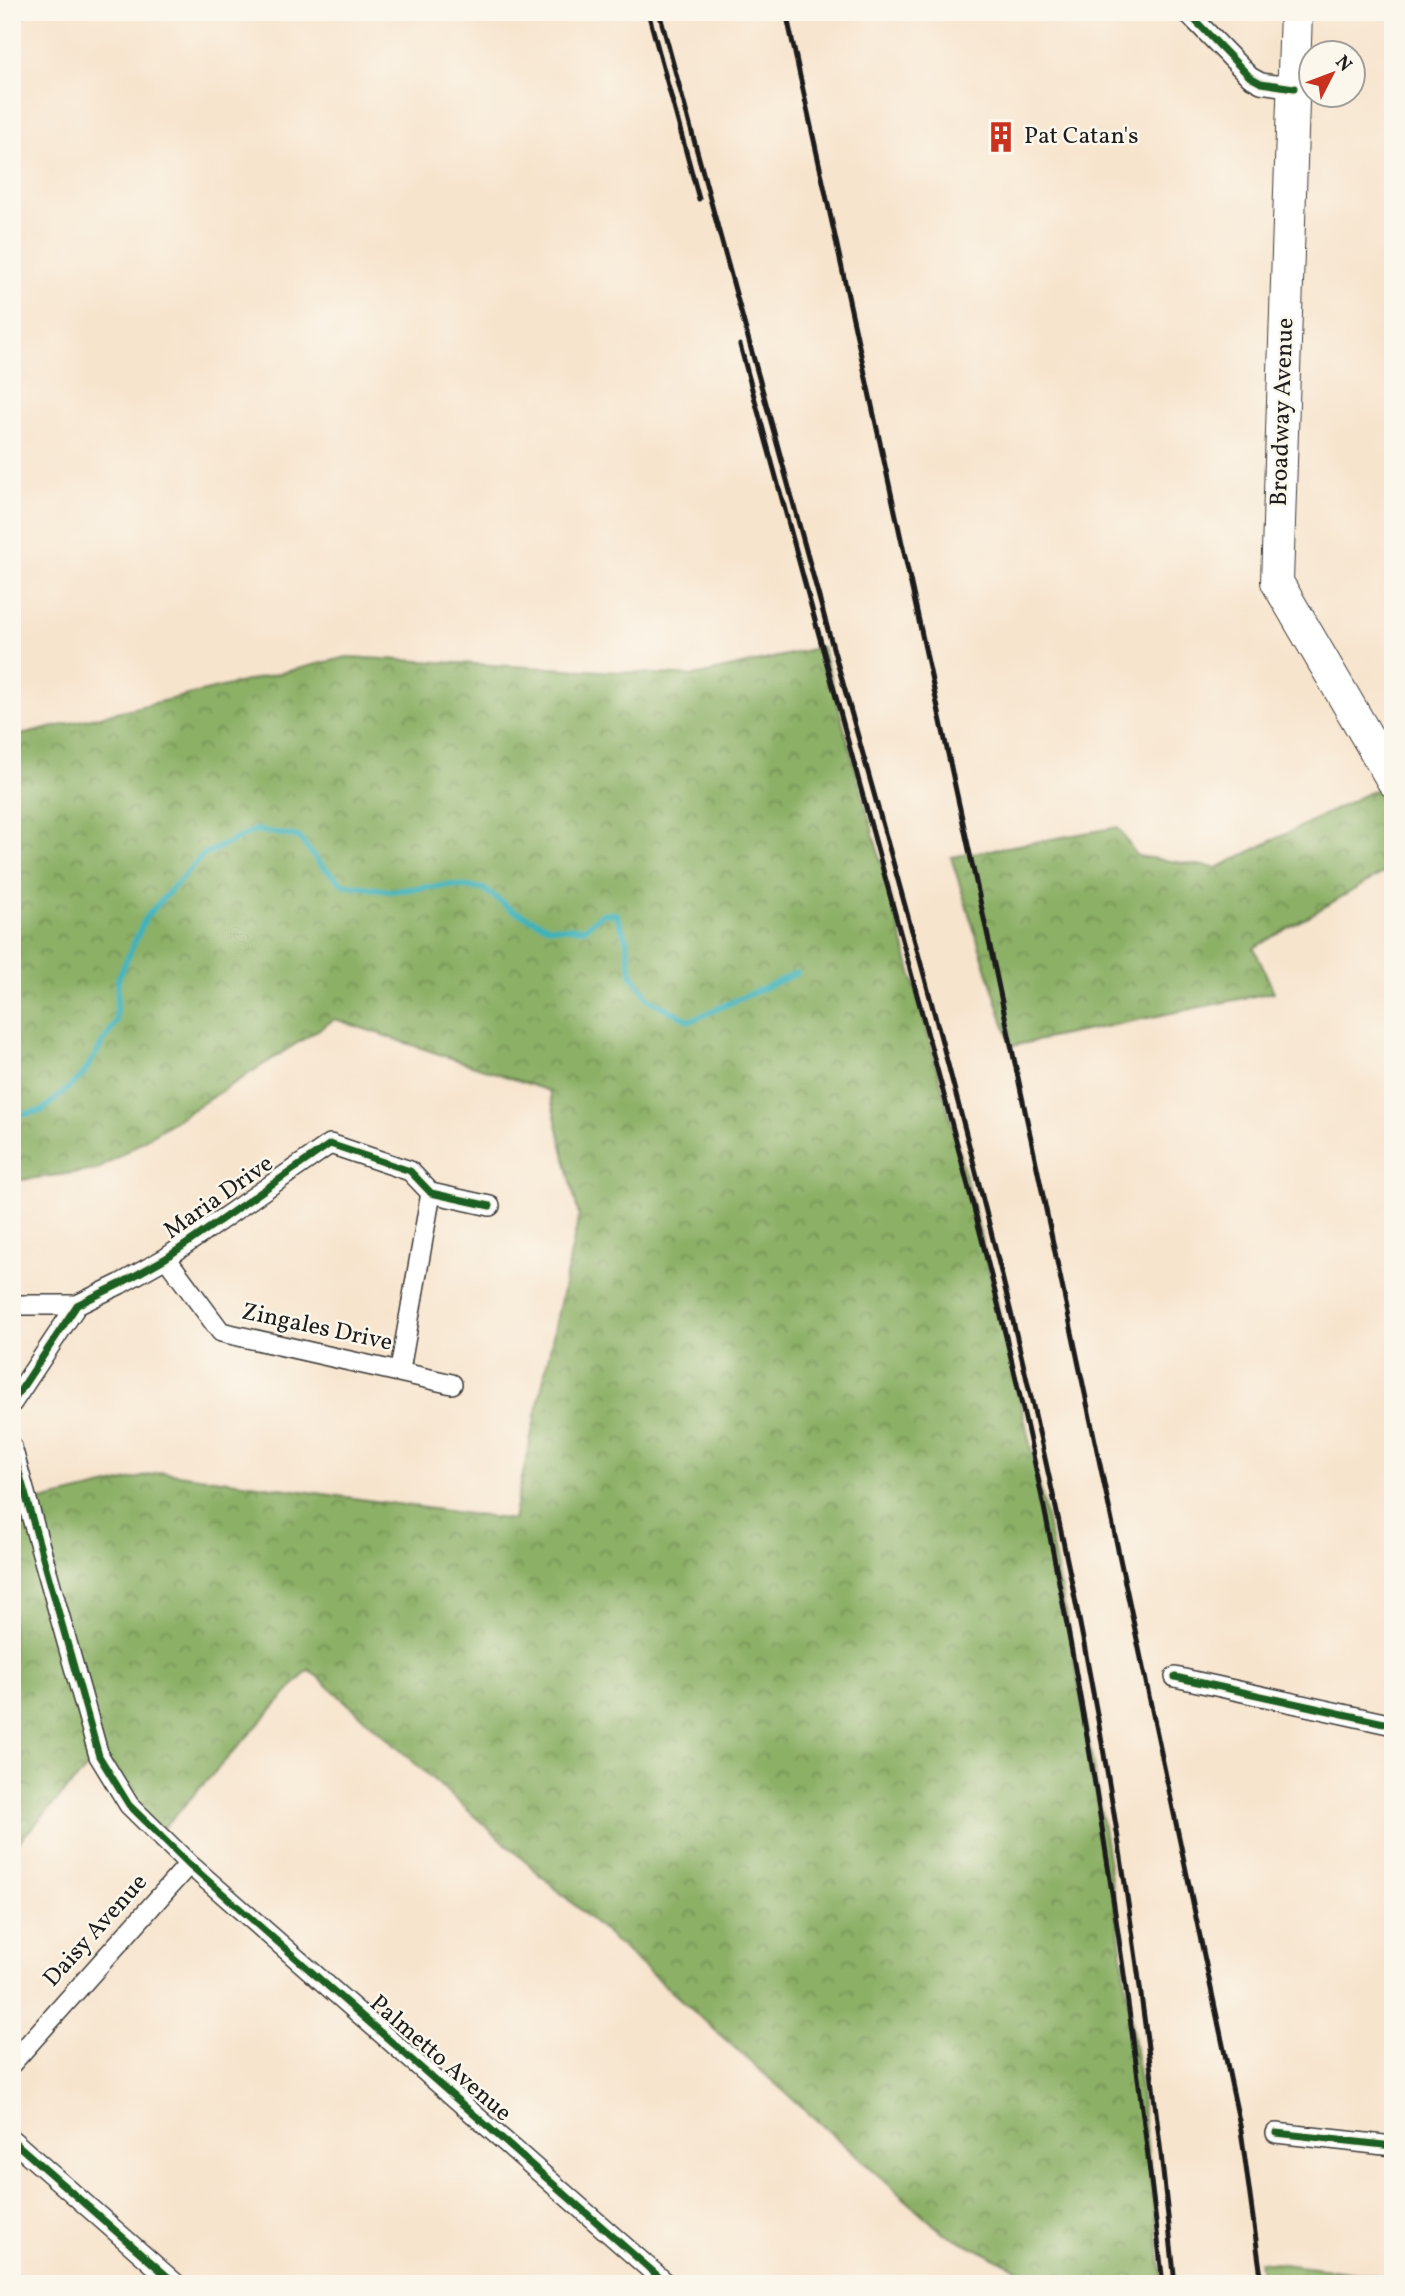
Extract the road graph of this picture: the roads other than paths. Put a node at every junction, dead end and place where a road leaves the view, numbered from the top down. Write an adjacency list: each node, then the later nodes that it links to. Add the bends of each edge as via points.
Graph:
1 (1187, 12): 3 (street, via 1250,77)
2 (1296, 12): 3 (main road, Broadway Avenue)
3 (1294, 88): 4 (main road, Broadway Avenue, via 1278,582)
4 (1393, 781)
5 (431, 1193): 6 (street); 7 (street, Maria Drive, via 410,1171 330,1144); 10 (street)
6 (490, 1206)
7 (166, 1258): 9 (street, Maria Drive); 10 (street, Zingales Drive, via 221,1332)
8 (12, 1305): 9 (street)
9 (77, 1305): 12 (street)
10 (400, 1370): 11 (street, Zingales Drive)
11 (452, 1384)
12 (12, 1404)
13 (12, 1447): 16 (street, via 99,1756 129,1805)
14 (1175, 1677): 15 (street)
15 (1393, 1725)
16 (189, 1864): 17 (street, Daisy Avenue); 22 (street, Palmetto Avenue)
17 (12, 2063)
18 (1276, 2133): 20 (street)
19 (12, 2140): 21 (street)
20 (1393, 2146)
21 (176, 2284)
22 (667, 2284)

